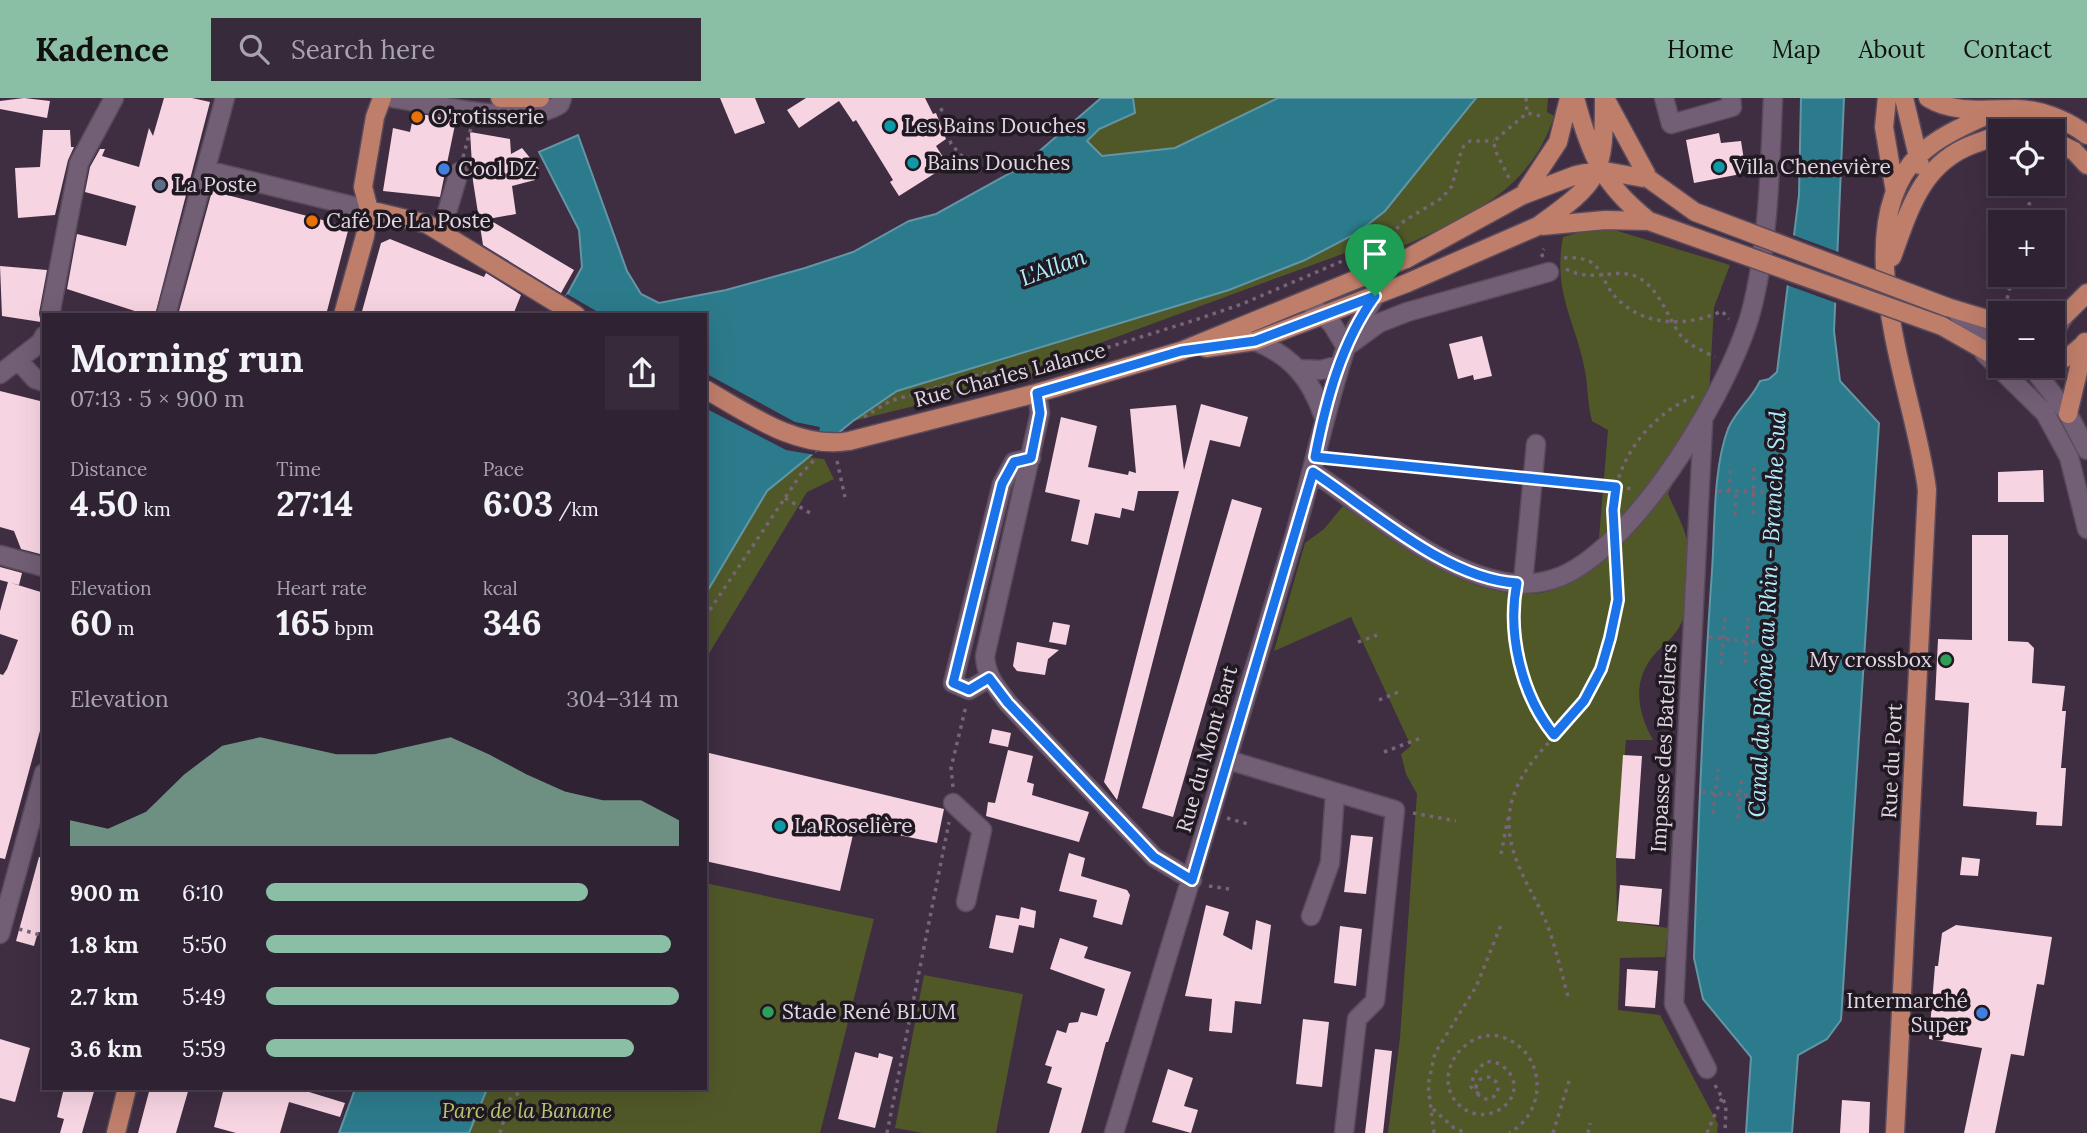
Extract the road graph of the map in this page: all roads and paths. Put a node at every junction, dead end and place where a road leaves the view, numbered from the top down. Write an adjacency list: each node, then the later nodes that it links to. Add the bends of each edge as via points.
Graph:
1 (114, 98): 55 (street, via 79,163)
2 (225, 98): 31 (street)
3 (382, 98): 39 (main road, via 363,187)
4 (393, 98): 17 (street)
5 (540, 98): 17 (main road)
6 (562, 98): 17 (street, via 549,112)
7 (1526, 98): 21 (path)
8 (1569, 98): 38 (main road, Rue Charles Lalance, via 1558,142)
9 (1575, 98): 32 (main road)
10 (1604, 98): 32 (main road); 35 (main road)
11 (1664, 98): 12 (street, via 1671,124 1732,107)
12 (1731, 98)
13 (1773, 98): 86 (street, via 1765,226 1753,303 1739,353)
14 (1887, 98): 22 (main road)
15 (1904, 98): 27 (main road)
16 (1928, 98): 20 (main road, via 1950,107)
17 (501, 102): 33 (path, via 471,128)
18 (941, 108): 29 (path, via 951,144)
19 (1551, 109): 21 (path, via 1550,118)
20 (1998, 110): 23 (main road, via 2039,111); 27 (main road, via 1944,136)
21 (1527, 113): 25 (path)
22 (1884, 127): 27 (main road, via 1895,146); 37 (main road)
23 (2087, 135)
24 (1988, 140): 28 (main road)
25 (1494, 141): 34 (path); 50 (path, via 1470,141 1462,148 1452,186 1442,198 1404,222 1382,244)
26 (2065, 146): 30 (main road)
27 (1920, 154): 28 (main road); 36 (main road); 37 (main road)
28 (1941, 160): 36 (main road)
29 (968, 163)
30 (2087, 165)
31 (206, 170): 39 (street); 56 (street)
32 (1599, 170): 35 (main road); 38 (main road); 40 (main road, via 1622,200); 41 (main road, via 1573,202)
33 (459, 172): 42 (street)
34 (1508, 178)
35 (1649, 179): 52 (main road, bridge, via 1695,212)
36 (1919, 189): 46 (main road)
37 (1895, 192): 46 (main road, Rue du Port, via 1887,219)
38 (1523, 195): 51 (main road, Rue Charles Lalance, bridge, via 1406,259)
39 (369, 210): 42 (main road); 57 (main road)
40 (1649, 221): 41 (main road, Rue Charles Lalance); 69 (main road, bridge, via 1942,327)
41 (1538, 226): 49 (main road, Rue Charles Lalance, bridge)
42 (441, 232): 53 (main road)
43 (1564, 258): 47 (path, via 1590,262)
44 (1531, 261): 45 (path, via 1541,253)
45 (1552, 265): 47 (path, via 1585,277); 67 (street, via 1379,323)
46 (1887, 270): 181 (main road, Rue du Port, via 1891,329 1923,454 1927,490)
47 (1601, 275): 60 (path, via 1612,293 1635,314); 60 (path, via 1631,275 1642,280 1657,294)
48 (2087, 293): 54 (main road)
49 (1375, 296): 59 (main road, Rue Charles Lalance); 67 (street, Rue du Mont Bart)
50 (1242, 304)
51 (1300, 304): 59 (street); 62 (street); 68 (main road, Rue Charles Lalance)
52 (1947, 307): 58 (main road); 63 (street)
53 (568, 310)
54 (2065, 311)
55 (50, 313)
56 (167, 313)
57 (343, 313)
58 (1988, 313)
59 (1323, 316): 62 (main road, Rue Charles Lalance); 67 (street)
60 (1674, 323): 61 (path, via 1722,311); 72 (path, via 1684,339)
61 (1732, 323)
62 (1284, 332): 65 (main road, Rue Charles Lalance); 74 (street, via 1282,346)
63 (1988, 332)
64 (42, 340): 73 (street)
65 (1255, 341): 68 (main road, Rue Charles Lalance); 74 (street)
66 (2086, 341): 71 (main road); 84 (main road)
67 (1346, 347): 75 (street, Rue du Mont Bart)
68 (1181, 351): 81 (main road, Rue Charles Lalance)
69 (1982, 351): 70 (main road); 83 (street)
70 (1988, 354)
71 (2065, 358)
72 (1720, 360)
73 (19, 361): 76 (street); 79 (street)
74 (1293, 363): 75 (street, via 1321,370); 85 (street, via 1316,394)
75 (1339, 365): 85 (street, Rue du Mont Bart)
76 (0, 374)
77 (2036, 378): 83 (street, via 2034,390)
78 (2044, 378): 84 (street)
79 (42, 381)
80 (707, 390): 81 (main road, Rue Charles Lalance, bridge, via 769,426 812,440 849,442)
81 (1037, 393): 89 (street, via 1040,413)
82 (1700, 394): 96 (path, via 1673,406 1645,432 1626,459)
83 (2045, 413): 109 (street, via 2069,457)
84 (2068, 414): 88 (street)
85 (1323, 415): 91 (street, Rue du Mont Bart)
86 (1703, 422): 97 (street); 161 (street, Impasse des Bateliers, via 1674,1004)
87 (1536, 444): 95 (street)
88 (2087, 450)
89 (1031, 458): 126 (street, via 985,656); 127 (street, via 1014,462 1002,484 953,683)
90 (837, 461): 103 (path)
91 (1314, 465): 95 (path); 113 (street, via 1445,561 1479,576); 133 (street, Rue du Mont Bart)
92 (1731, 465): 99 (path)
93 (1754, 468): 101 (path)
94 (1778, 472): 102 (path)
95 (1533, 479): 96 (path); 113 (street)
96 (1616, 487): 97 (path); 110 (path)
97 (1654, 491): 110 (street)
98 (1718, 491): 99 (path)
99 (1729, 491): 100 (path)
100 (1736, 491): 101 (path); 108 (path)
101 (1754, 492): 102 (path); 106 (path)
102 (1778, 492): 107 (path)
103 (845, 497)
104 (785, 498): 105 (path)
105 (810, 513)
106 (1753, 514)
107 (1777, 514)
108 (1735, 515)
109 (2087, 529)
110 (1614, 535): 113 (street, via 1597,553 1563,575 1534,584); 130 (path, via 1618,600 1603,663 1584,701)
111 (0, 555): 112 (street)
112 (42, 566)
113 (1520, 583): 130 (path, via 1513,631 1532,695)
114 (1725, 618): 119 (path)
115 (1748, 618): 120 (path)
116 (1774, 620): 122 (path)
117 (1377, 635): 121 (path)
118 (1707, 637): 119 (path)
119 (1723, 639): 120 (path); 124 (path)
120 (1746, 641): 122 (path); 123 (path)
121 (1358, 642)
122 (1772, 644): 125 (path)
123 (1745, 663)
124 (1721, 664)
125 (1771, 667)
126 (989, 678): 127 (street); 153 (street, via 1154,857)
127 (969, 690): 143 (path, via 951,768)
128 (1401, 691): 129 (path)
129 (1380, 700)
130 (1554, 735): 145 (path, via 1521,778)
131 (1421, 738): 132 (path)
132 (1384, 752)
133 (1228, 760): 140 (street); 153 (street, Rue du Mont Bart)
134 (1718, 769): 139 (path)
135 (1742, 776): 141 (path)
136 (1767, 778): 142 (path)
137 (42, 780): 157 (street)
138 (1699, 792): 139 (path)
139 (1715, 793): 141 (path); 146 (path)
140 (1335, 794): 144 (street); 156 (street, via 1331,863)
141 (1740, 794): 142 (path); 148 (path)
142 (1765, 797): 150 (path)
143 (953, 803): 155 (street, via 982,830); 171 (path)
144 (1395, 810): 149 (path); 173 (street, via 1375,1001 1357,1019)
145 (1510, 813): 152 (path); 160 (path, via 1517,865 1547,925)
146 (1713, 814)
147 (1224, 817): 151 (path)
148 (1738, 818)
149 (1456, 821)
150 (1763, 821)
151 (1248, 824)
152 (1500, 854)
153 (1198, 882): 154 (path); 172 (street, Rue du Mont Bart)
154 (1229, 889)
155 (966, 902)
156 (1311, 916)
157 (2, 919): 159 (path)
158 (1501, 925): 167 (path, via 1476,987 1435,1053 1428,1085)
159 (42, 935)
160 (1568, 996)
161 (1707, 1069): 166 (path)
162 (1570, 1078): 177 (path)
163 (127, 1090): 169 (main road)
164 (523, 1090): 170 (path, via 510,1099)
165 (1478, 1093): 165 (path, via 1482,1098 1493,1097 1496,1080 1479,1079); 176 (path, via 1471,1080 1486,1062 1500,1064 1513,1076 1511,1096 1500,1111 1465,1110 1453,1098 1447,1080 1461,1049 1477,1038 1510,1040 1536,1073 1538,1093 1529,1115)
166 (1722, 1098): 179 (path); 180 (path)
167 (1432, 1107): 174 (path); 175 (path)
168 (1590, 1123): 178 (path)
169 (116, 1133)
170 (500, 1133)
171 (887, 1133)
172 (1114, 1133)
173 (1344, 1133)
174 (1434, 1133)
175 (1466, 1133)
176 (1509, 1133)
177 (1553, 1133)
178 (1588, 1133)
179 (1707, 1133)
180 (1725, 1133)
181 (1895, 1133)

